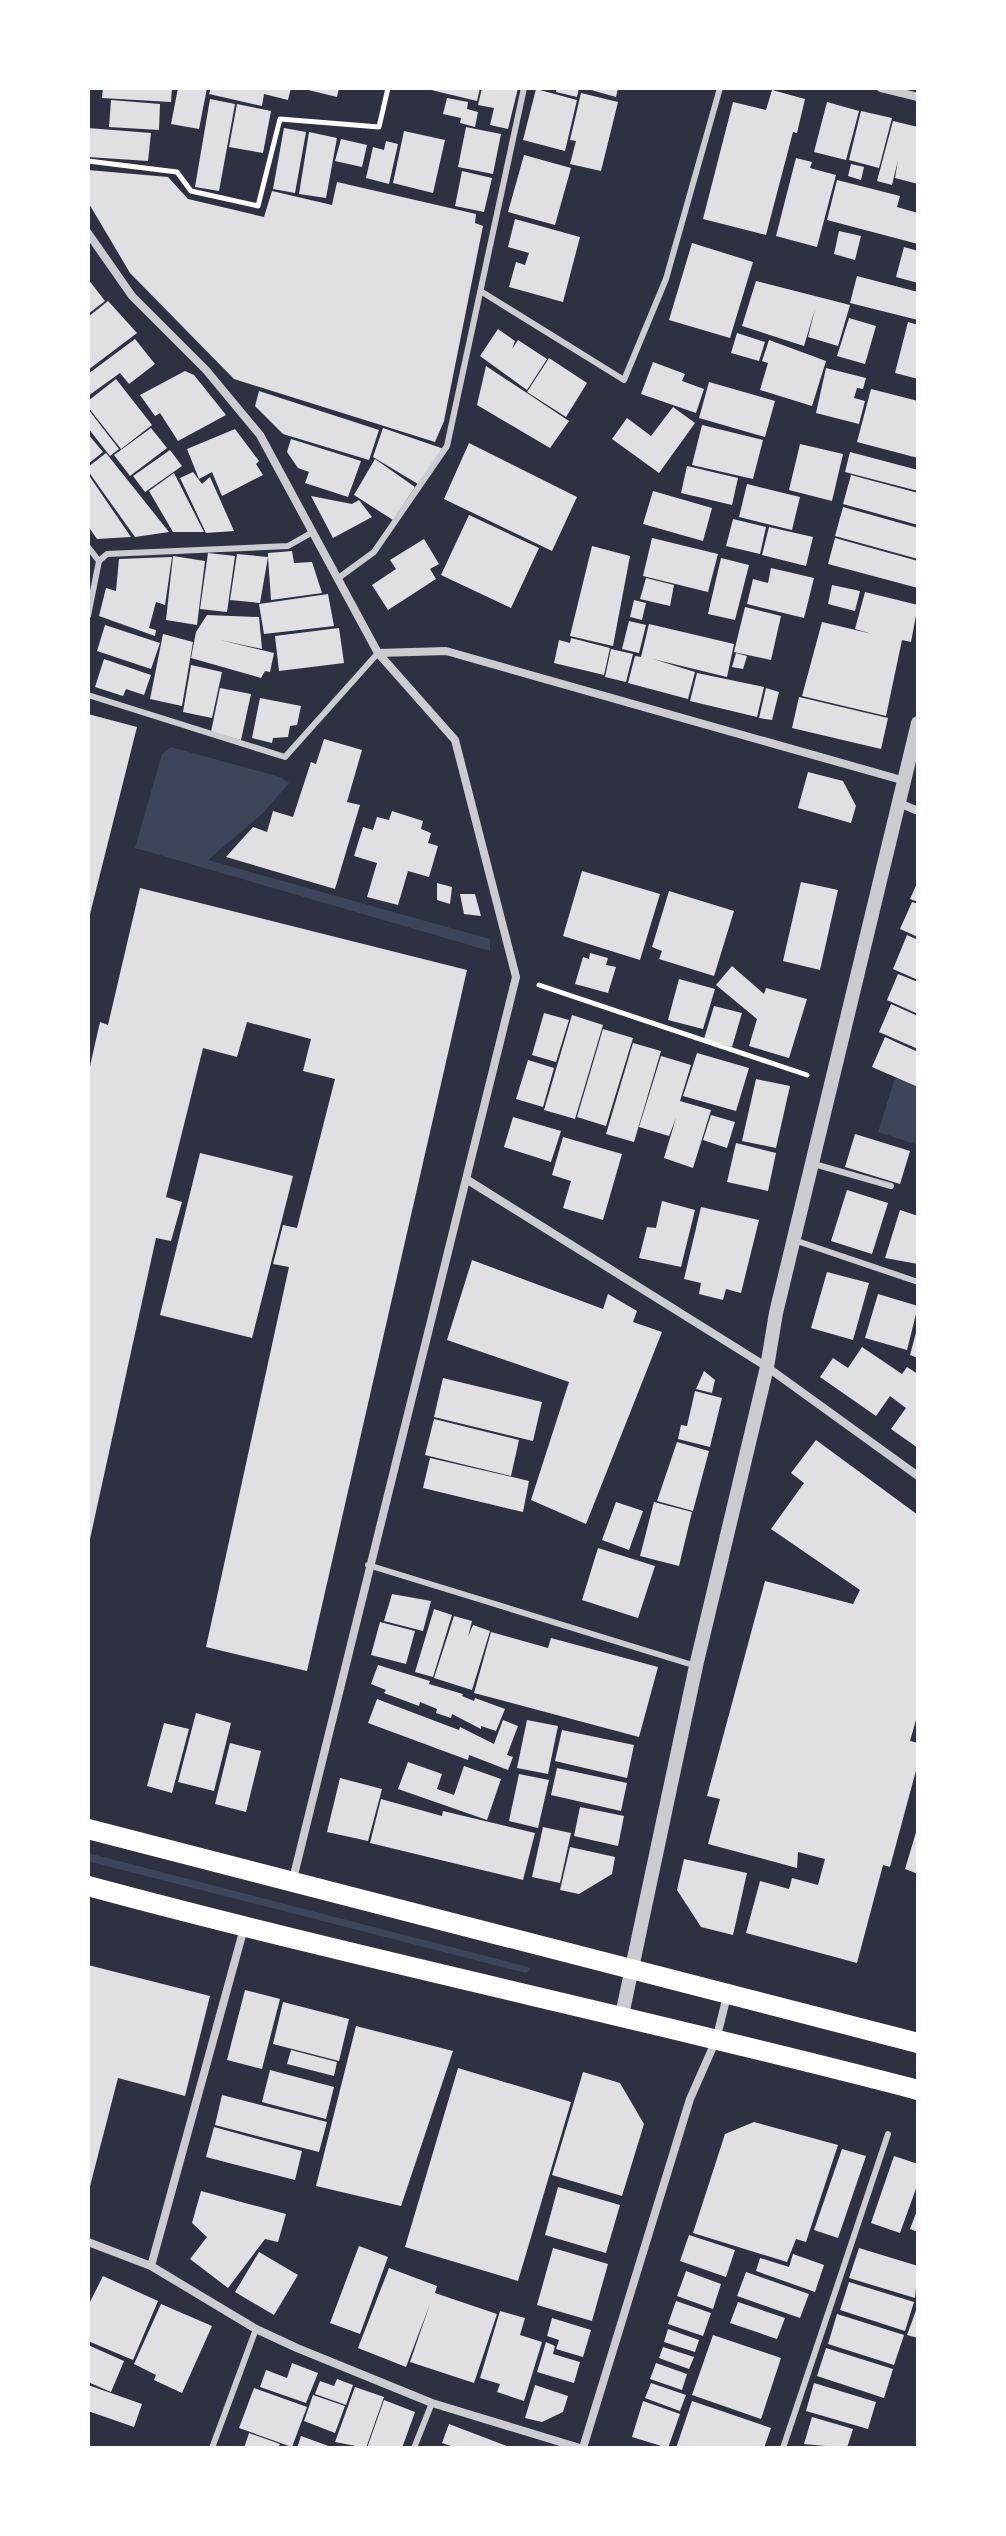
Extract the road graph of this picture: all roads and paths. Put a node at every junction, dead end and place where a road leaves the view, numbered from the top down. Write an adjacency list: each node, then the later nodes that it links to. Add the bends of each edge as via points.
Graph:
1 (388, 88): 6 (path, via 379,127 280,119 258,206 191,191 177,172)
2 (524, 88): 8 (lane)
3 (720, 88): 8 (lane, via 666,279 624,380)
4 (881, 88): 5 (street)
5 (918, 97)
6 (88, 161)
7 (88, 233): 9 (street, via 132,296 254,426)
8 (482, 292): 12 (lane, via 447,446 374,552)
9 (311, 533): 11 (lane, via 288,546 107,554); 12 (street)
10 (88, 547): 11 (lane)
11 (99, 561): 13 (lane)
12 (337, 579): 14 (street)
13 (88, 616)
14 (378, 653): 15 (lane, via 285,757); 17 (street, via 446,651); 20 (street, via 455,740)
15 (88, 695)
16 (918, 723): 17 (street)
17 (905, 781): 18 (street)
18 (899, 803): 19 (street); 21 (street)
19 (918, 811)
20 (516, 977): 21 (path); 23 (street)
21 (832, 1083): 22 (street)
22 (812, 1164): 24 (lane); 25 (street)
23 (466, 1179): 27 (street); 29 (street)
24 (891, 1186)
25 (794, 1240): 26 (lane); 27 (street)
26 (918, 1282)
27 (767, 1367): 28 (street); 30 (street)
28 (918, 1476)
29 (368, 1565): 30 (lane); 32 (street)
30 (696, 1666): 35 (street)
31 (88, 1829): 32 (main road)
32 (293, 1880): 35 (main road)
33 (88, 1886): 34 (main road)
34 (244, 1928): 37 (main road); 43 (street)
35 (631, 1972): 36 (main road); 37 (street)
36 (727, 1994): 38 (street); 39 (main road)
37 (622, 2015): 38 (main road)
38 (716, 2040): 40 (main road); 48 (street, via 690,2099)
39 (918, 2043)
40 (918, 2090)
41 (888, 2134): 49 (lane)
42 (88, 2242): 43 (street)
43 (151, 2266): 44 (street)
44 (256, 2329): 45 (street); 46 (lane)
45 (432, 2403): 47 (lane); 48 (street)
46 (212, 2448)
47 (414, 2448)
48 (581, 2448)
49 (783, 2448)

